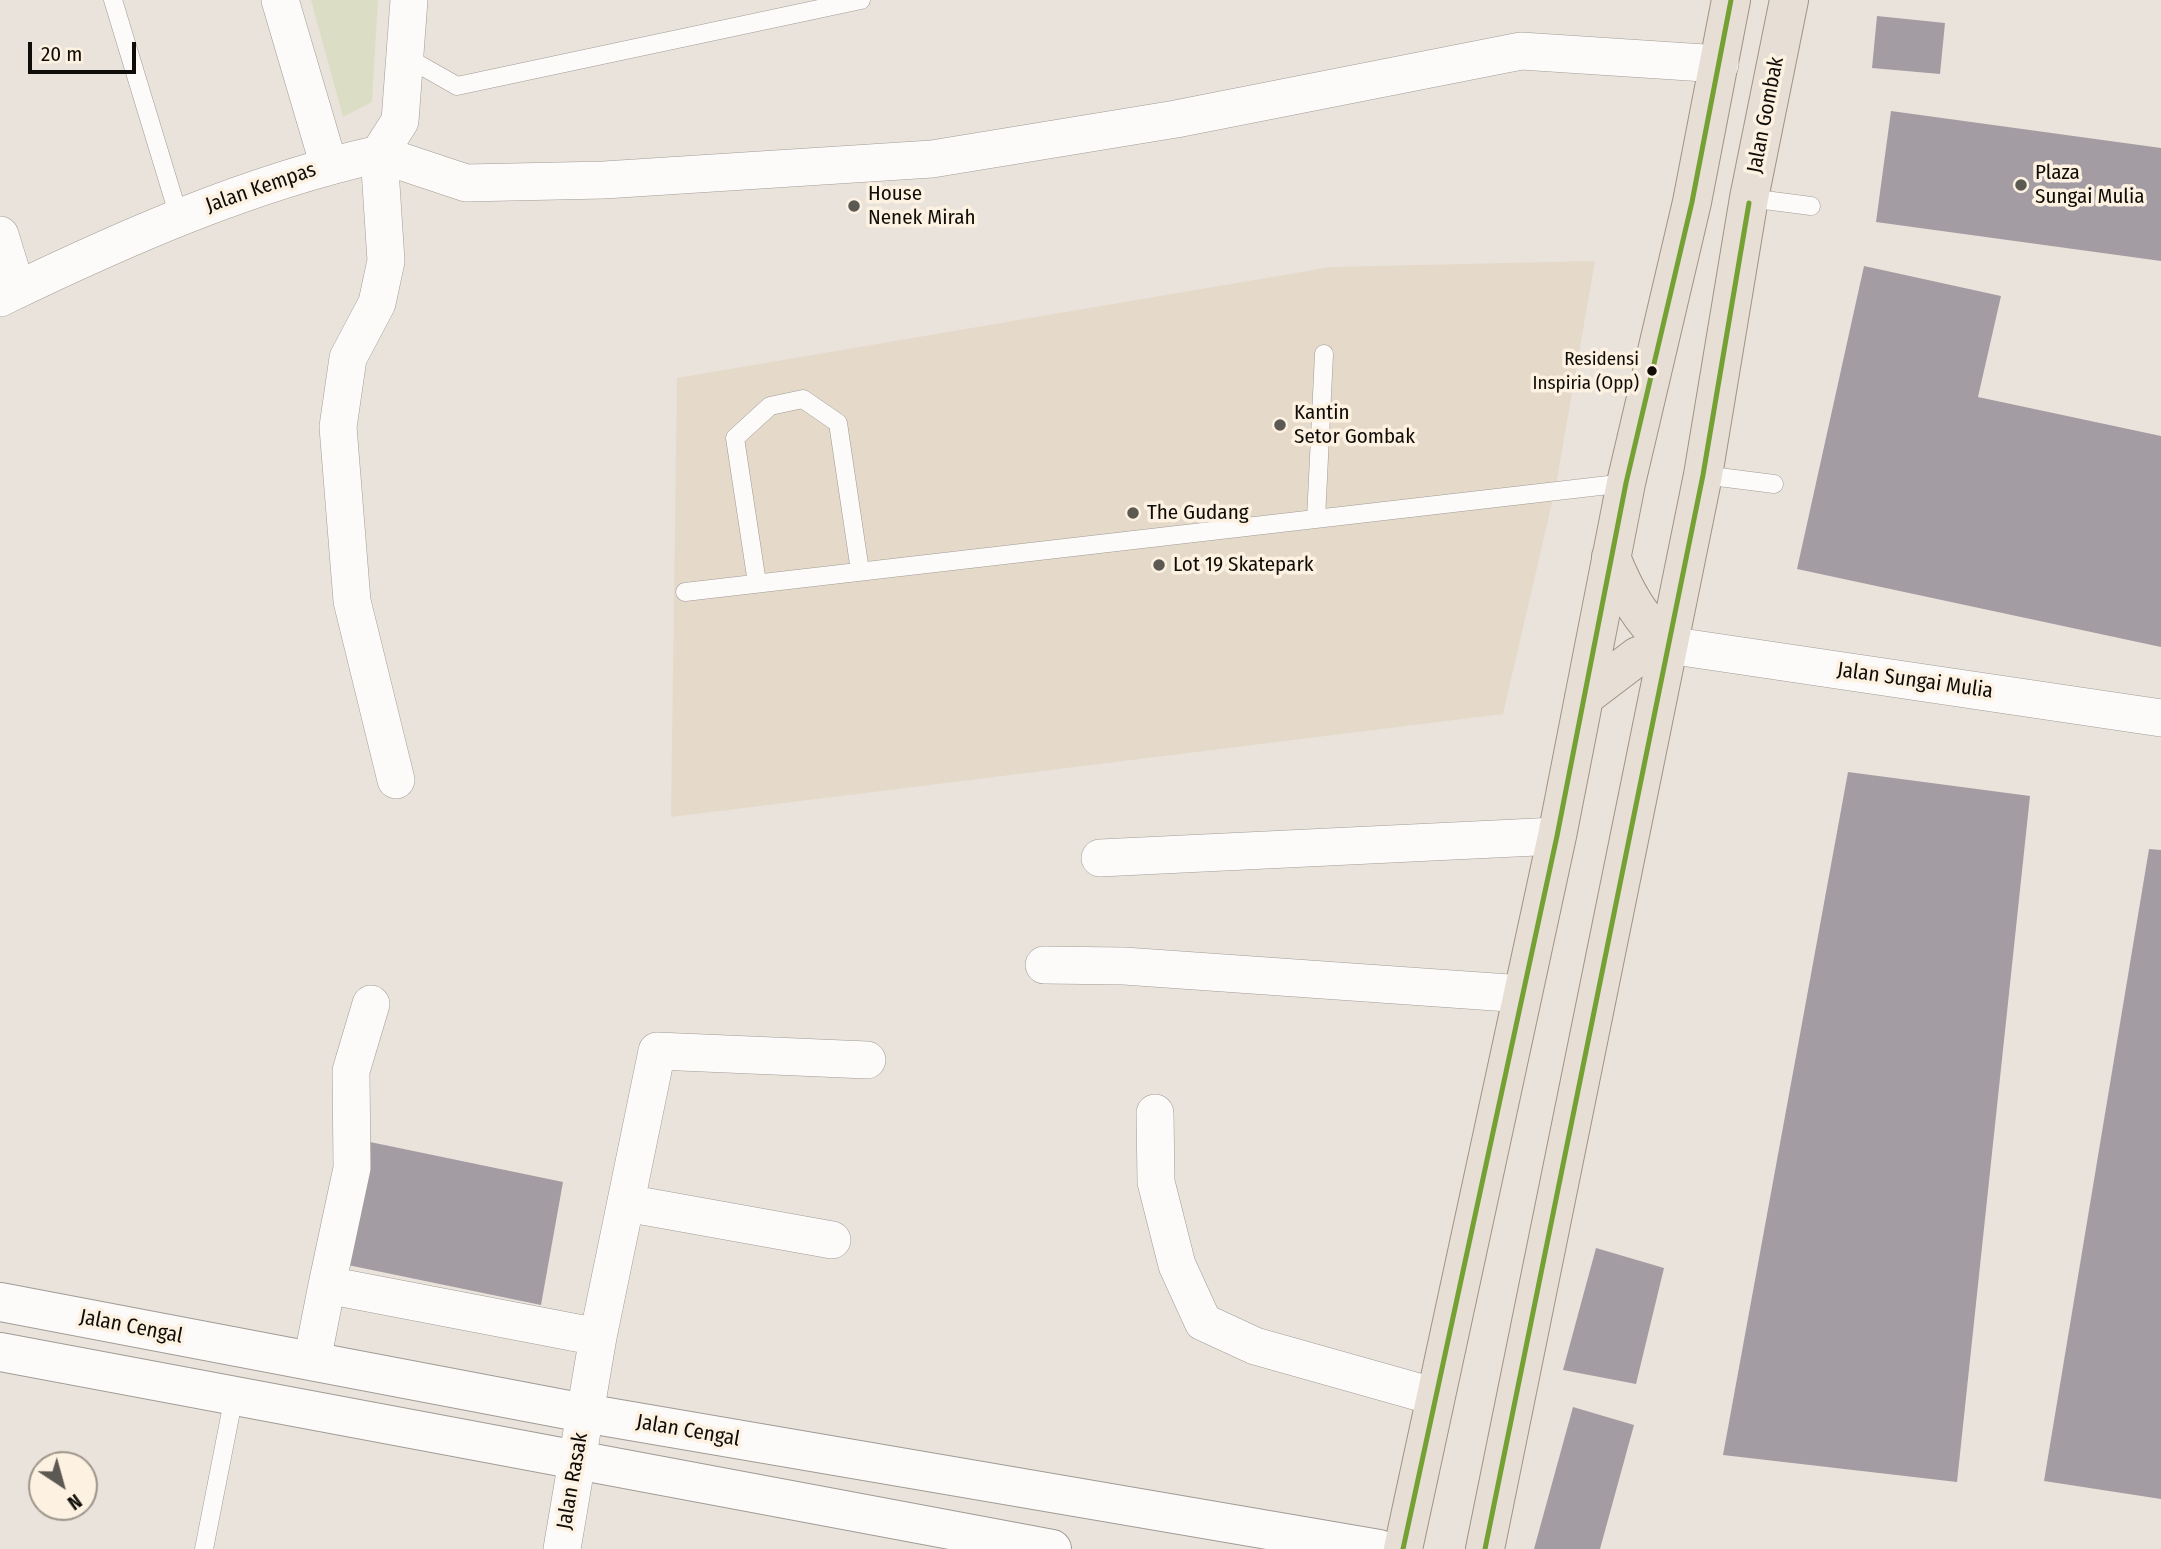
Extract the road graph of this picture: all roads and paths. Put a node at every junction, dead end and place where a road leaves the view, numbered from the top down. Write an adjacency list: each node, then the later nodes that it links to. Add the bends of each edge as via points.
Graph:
1 (113, 0): 13 (lane)
2 (280, 0): 10 (street)
3 (409, 0): 7 (street)
4 (861, 0): 7 (lane, via 457,86)
5 (1731, 0): 8 (main road)
6 (1789, 0): 11 (main road, Jalan Gombak)
7 (406, 57): 9 (street, via 400,121)
8 (1720, 64): 9 (street, via 1521,51 1176,119 932,159 604,180 466,183); 18 (main road)
9 (379, 154): 10 (street, Jalan Kempas); 28 (street, via 386,261 377,303 348,358 338,427 352,601)
10 (329, 166): 13 (street, Jalan Kempas)
11 (1749, 198): 12 (lane); 17 (main road, Jalan Gombak)
12 (1811, 206)
13 (179, 217): 15 (street, Jalan Kempas)
14 (0, 235): 15 (street)
15 (9, 294)
16 (1324, 354): 20 (lane)
17 (1703, 475): 19 (lane); 25 (main road, Jalan Gombak)
18 (1626, 483): 20 (lane); 21 (main road)
19 (1774, 484)
20 (1316, 519): 22 (lane)
21 (1611, 557): 25 (main road, via 1626,594); 26 (main road)
22 (860, 571): 23 (lane); 23 (lane, via 838,423 803,399 770,406 735,438)
23 (757, 583): 24 (lane)
24 (685, 592)
25 (1668, 645): 26 (main road, via 1638,656); 27 (street, Jalan Sungai Mulia); 53 (main road, Jalan Gombak)
26 (1584, 697): 29 (main road)
27 (2161, 718)
28 (396, 780)
29 (1557, 836): 30 (street); 32 (main road)
30 (1100, 858)
31 (1044, 965): 32 (street, via 1124,966)
32 (1523, 994): 44 (main road)
33 (372, 1004): 38 (street, via 351,1071 352,1168)
34 (867, 1060): 36 (street, Jalan Rasak, via 657,1051)
35 (1155, 1113): 44 (street, via 1156,1182 1177,1265 1203,1322 1255,1346)
36 (626, 1203): 37 (street); 40 (street, Jalan Rasak)
37 (832, 1240)
38 (327, 1285): 40 (street); 42 (street)
39 (0, 1303): 42 (street, Jalan Cengal)
40 (598, 1337): 45 (street, Jalan Rasak)
41 (0, 1352): 43 (street)
42 (312, 1361): 45 (street, Jalan Cengal)
43 (234, 1396): 46 (street); 48 (lane)
44 (1436, 1397): 52 (main road)
45 (584, 1413): 46 (street, Jalan Rasak); 51 (street, Jalan Cengal)
46 (578, 1461): 47 (street); 49 (street, Jalan Rasak)
47 (994, 1544): 50 (street)
48 (204, 1549)
49 (562, 1549)
50 (1052, 1549)
51 (1379, 1549)
52 (1403, 1549)
53 (1485, 1549)

